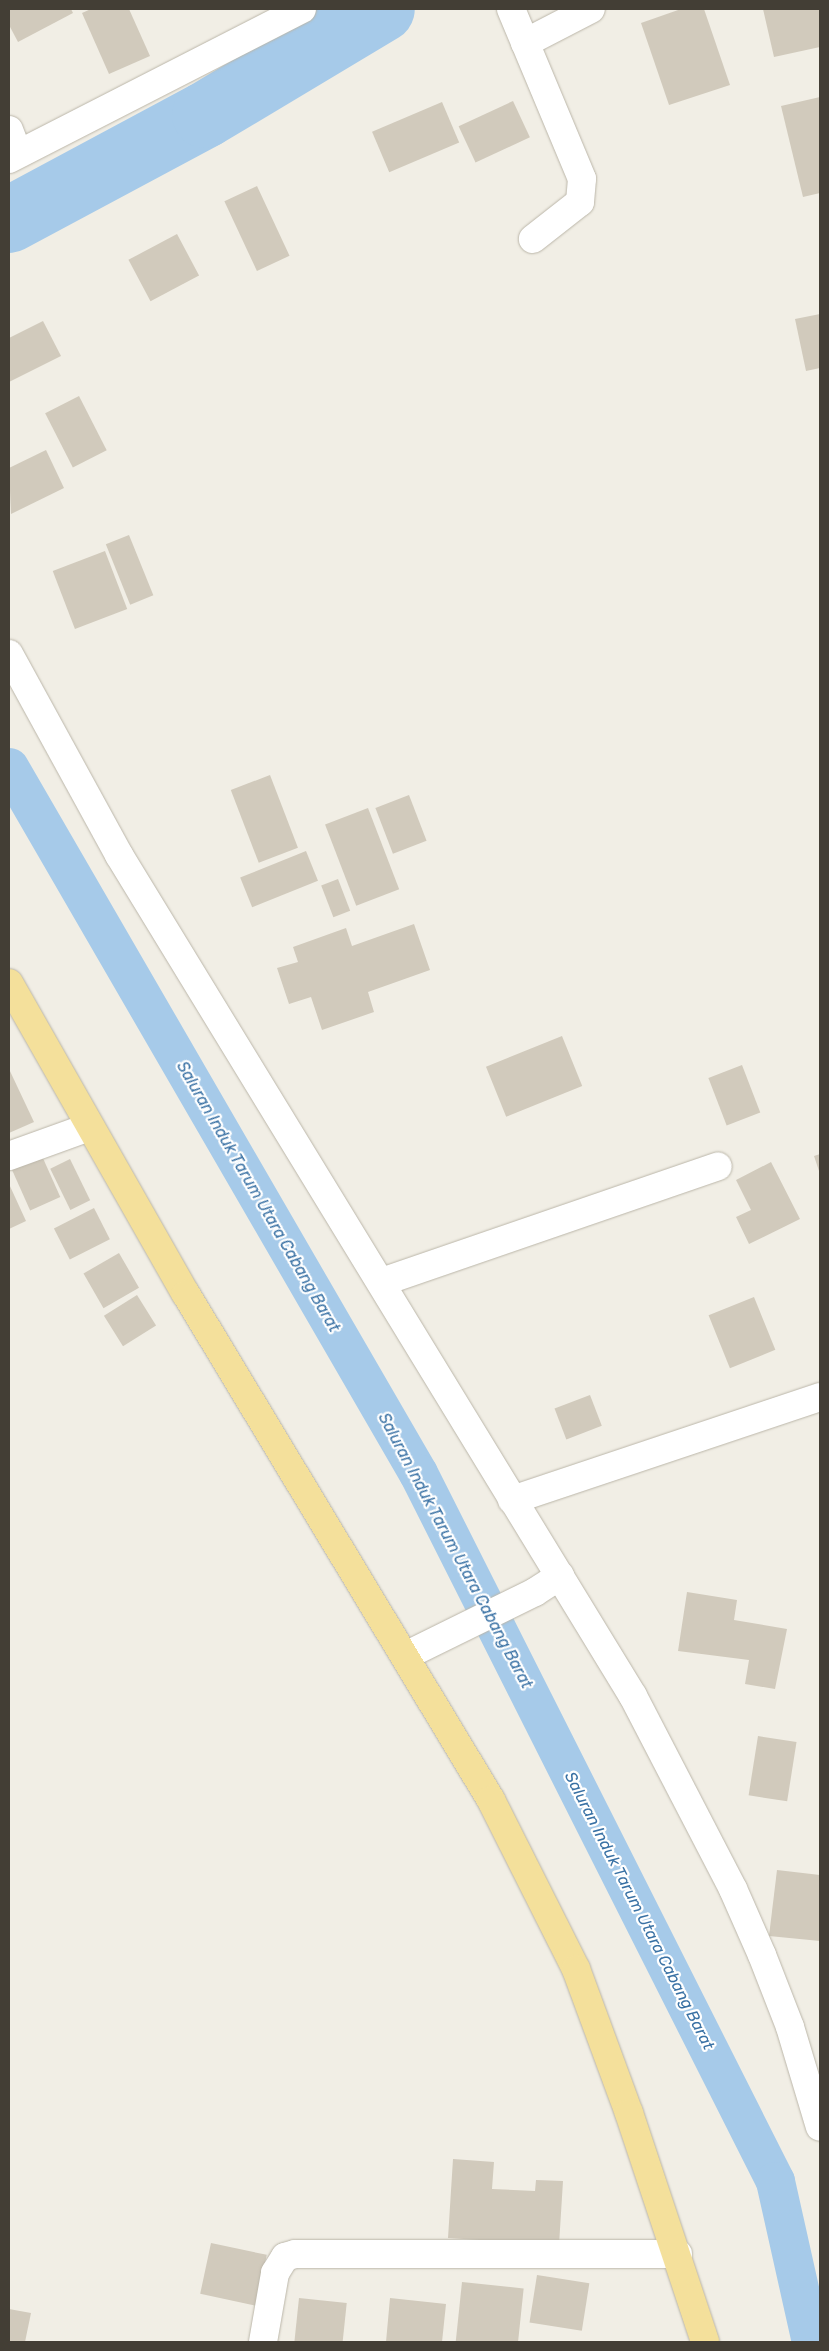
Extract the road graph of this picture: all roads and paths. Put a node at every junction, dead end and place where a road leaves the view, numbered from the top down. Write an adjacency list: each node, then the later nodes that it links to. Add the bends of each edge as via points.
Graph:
1 (302, 9): 5 (street)
2 (511, 9): 4 (street)
3 (591, 9): 4 (street)
4 (525, 43): 6 (street, via 582,186 580,202)
5 (12, 147)
6 (533, 239)
7 (9, 654): 12 (street, via 119,855)
8 (9, 983): 9 (main road)
9 (89, 1127): 10 (street); 16 (main road)
10 (9, 1156)
11 (718, 1166): 12 (street)
12 (382, 1282): 14 (street)
13 (820, 1397): 14 (street)
14 (512, 1500): 15 (street)
15 (560, 1576): 16 (street, via 535,1592); 17 (street, via 633,1696 732,1889 790,2028)
16 (405, 1656): 18 (main road, via 491,1800 576,1969)
17 (820, 2127)
18 (678, 2254): 19 (street, via 295,2254 286,2257 275,2273); 20 (main road)
19 (263, 2342)
20 (705, 2342)

